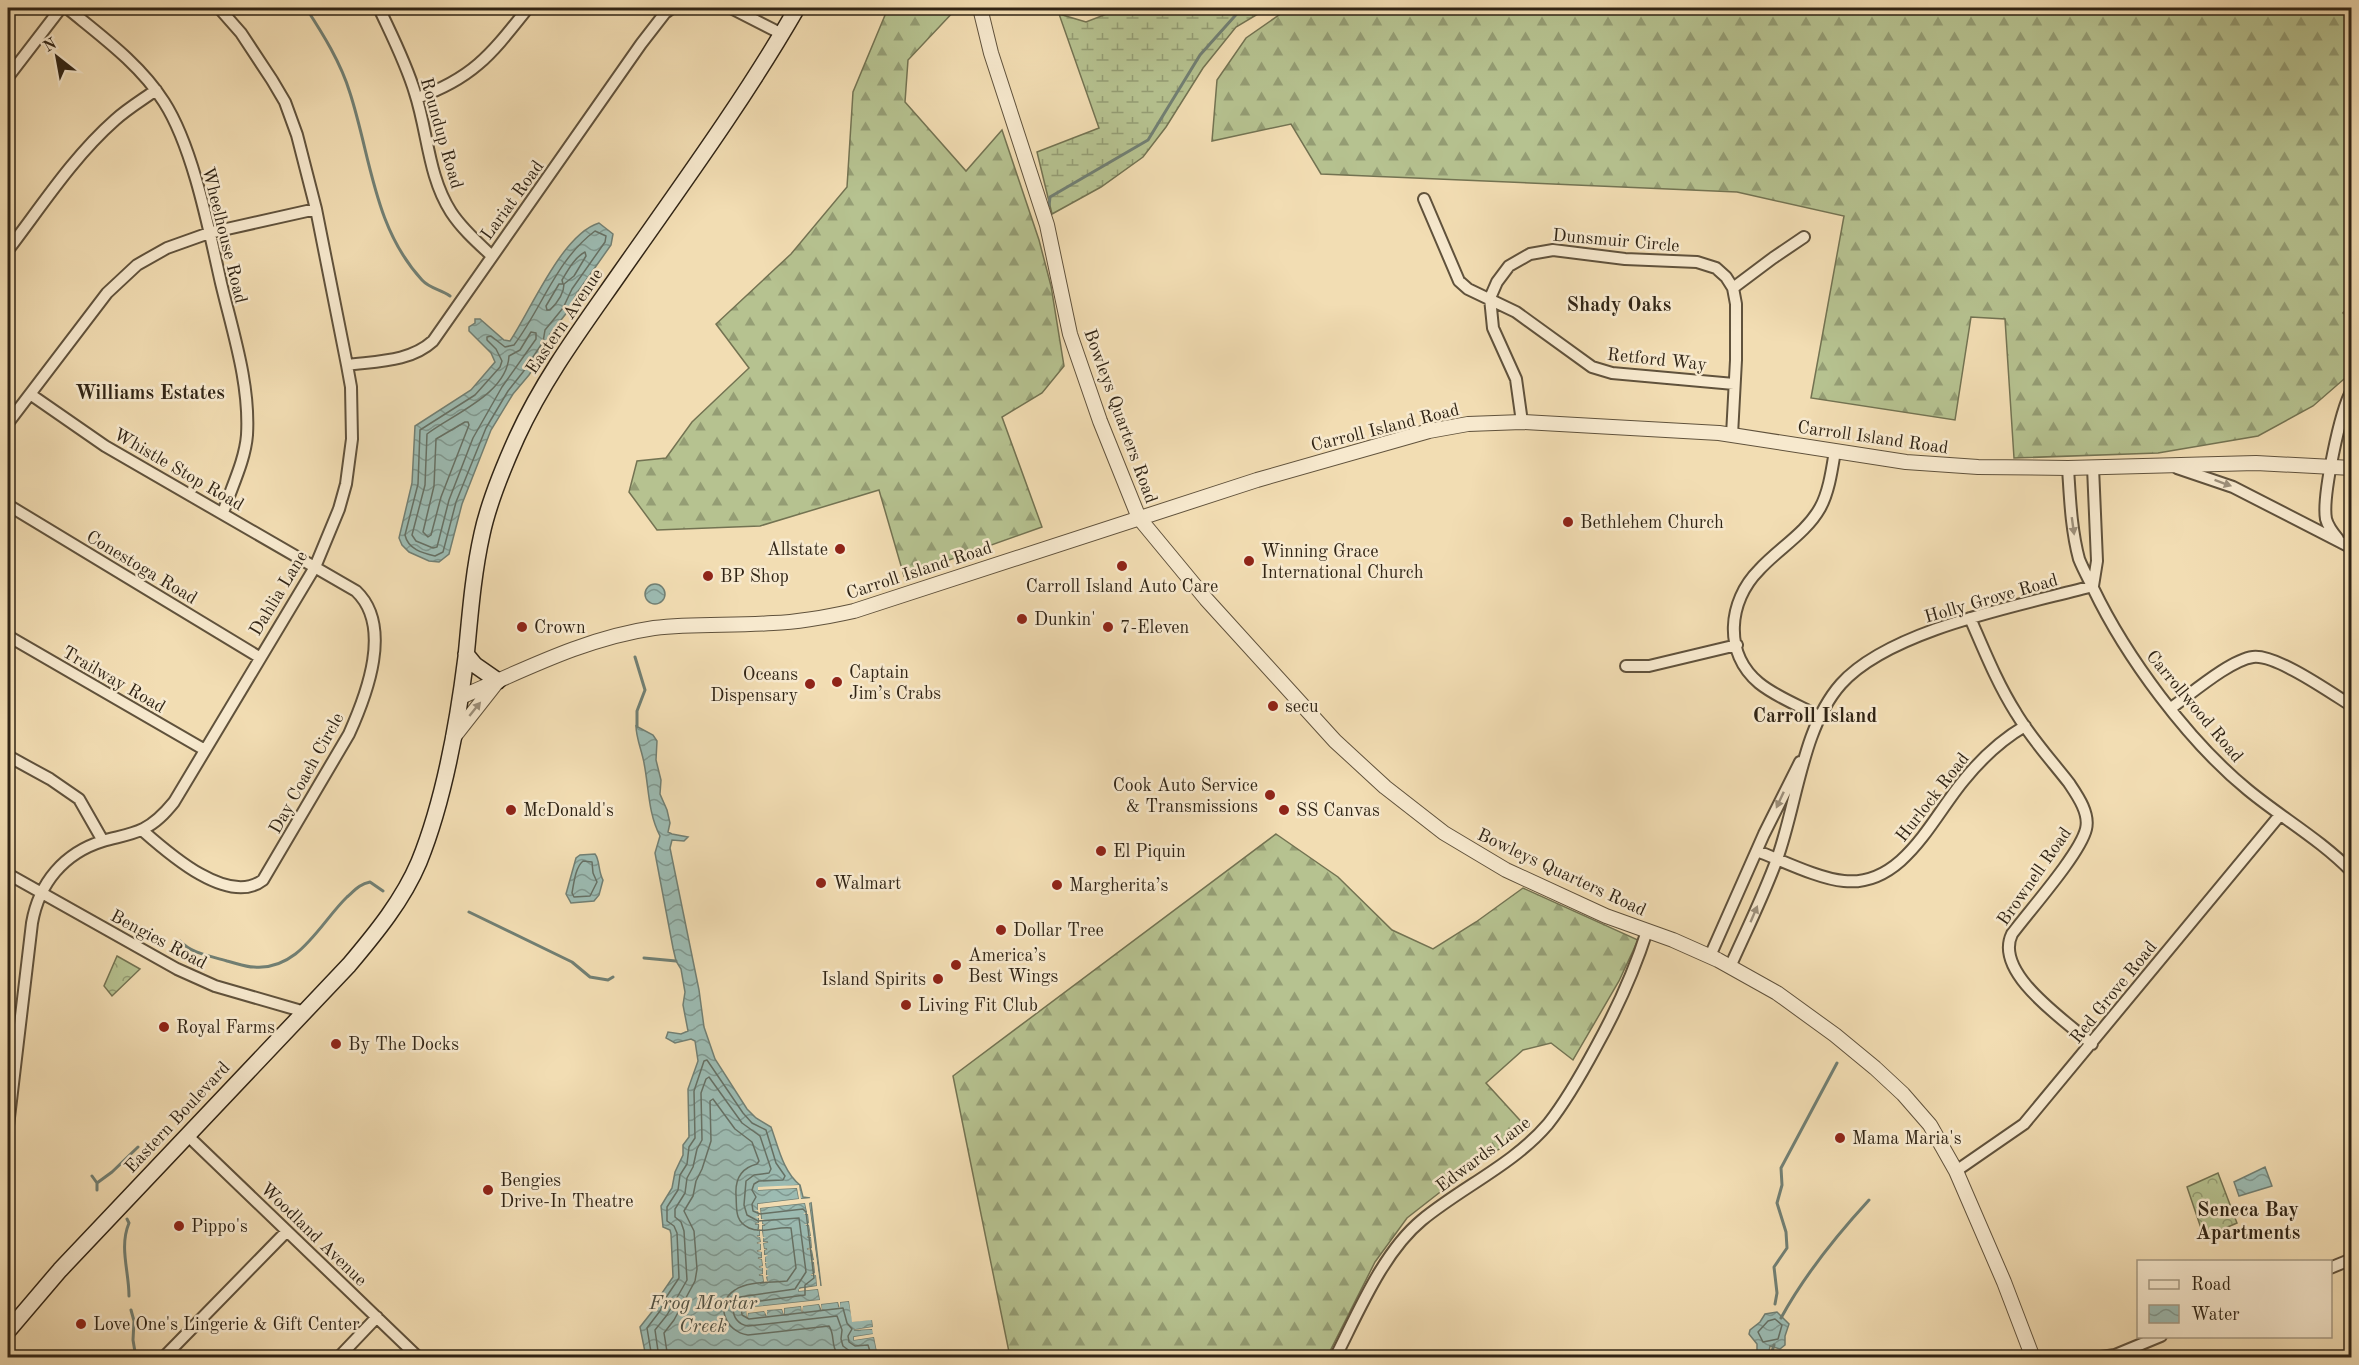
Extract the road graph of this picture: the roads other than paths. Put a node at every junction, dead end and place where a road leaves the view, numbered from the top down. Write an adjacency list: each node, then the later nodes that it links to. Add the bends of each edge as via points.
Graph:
1 (62, 8): 11 (street)
2 (67, 8): 12 (street, Wheelhouse Road)
3 (219, 8): 15 (street, Dahlia Lane, via 256,54 285,102)
4 (379, 8): 13 (street, Roundup Road)
5 (528, 8): 13 (street, via 480,65 447,86)
6 (672, 8): 19 (street, Lariat Road, via 641,44)
7 (731, 8): 10 (street)
8 (797, 8): 10 (main road, Eastern Avenue)
9 (980, 8): 37 (street, Bowleys Quarters Road, via 1047,225 1070,334)
10 (782, 34): 44 (main road, Eastern Avenue, via 568,346 528,415 482,530)
11 (8, 77)
12 (156, 90): 16 (street, Wheelhouse Road, via 178,130); 18 (street, via 115,120 87,149)
13 (417, 98): 19 (street, Roundup Road, via 434,174 444,200 456,220)
14 (1424, 199): 21 (street, Retford Way, via 1460,280 1468,289)
15 (316, 209): 16 (street); 22 (street, Dahlia Lane)
16 (209, 233): 25 (street, via 167,248 127,273); 36 (street, Wheelhouse Road, via 247,403 247,439)
17 (1804, 237): 20 (street)
18 (8, 250)
19 (492, 256): 22 (street, Lariat Road, via 429,344 399,358)
20 (1733, 288): 21 (street, Dunsmuir Circle, via 1721,272 1704,263 1545,250 1509,266); 23 (street, via 1737,322)
21 (1490, 298): 23 (street, Retford Way, via 1592,367 1612,373); 26 (street, via 1493,328 1516,379)
22 (347, 365): 39 (street, Dahlia Lane, via 352,417 347,476 339,509)
23 (1734, 384): 28 (street)
24 (2352, 390): 31 (street, via 2343,411)
25 (30, 394): 27 (street); 36 (street, Whistle Stop Road, via 105,446)
26 (1522, 422): 28 (street, Carroll Island Road); 37 (street, Carroll Island Road, via 1468,424 1429,431)
27 (8, 423)
28 (1732, 435): 29 (street, Carroll Island Road)
29 (1835, 451): 33 (street, Carroll Island Road, via 1929,464); 43 (street, via 1819,510 1757,571 1742,594 1733,623)
30 (2168, 465): 31 (street, Carroll Island Road); 32 (street, Carroll Island Road); 38 (street, one-way to 38, via 2234,487)
31 (2331, 466): 34 (street, Carroll Island Road); 38 (street, via 2326,520 2332,533)
32 (2093, 467): 33 (street, Carroll Island Road); 40 (street, via 2097,561)
33 (2068, 468): 40 (street, Carrollwood Road, one-way to 40, via 2076,547)
34 (2352, 468)
35 (8, 506): 45 (street, Conestoga Road)
36 (223, 513): 39 (street, Whistle Stop Road)
37 (1139, 518): 47 (street, Carroll Island Road, via 854,611 771,624 687,624 630,633 566,651); 65 (street, Bowleys Quarters Road, via 1206,599 1335,741 1385,787 1477,855 1606,916)
38 (2352, 548)
39 (315, 567): 45 (street, Dahlia Lane); 58 (street, Day Coach Circle, via 356,591 371,610 375,633 371,674 349,734 267,876 251,887 218,882 185,865)
40 (2093, 586): 41 (street, Holly Grove Road); 50 (street, Carrollwood Road, via 2124,644)
41 (1970, 618): 51 (street, Holly Grove Road, via 1923,635 1867,663 1839,686); 52 (street, Brownell Road, via 1997,679)
42 (8, 636): 55 (street, Trailway Road)
43 (1737, 645): 46 (street, via 1649,666); 51 (street, via 1745,667 1757,682)
44 (466, 654): 47 (main road); 48 (main road, Eastern Avenue)
45 (260, 657): 55 (street, Dahlia Lane)
46 (1626, 666)
47 (498, 681): 48 (street, Carroll Island Road); 53 (street, one-way to 47)
48 (461, 697): 53 (main road, Eastern Boulevard)
49 (2352, 706): 50 (street, via 2284,665 2255,656 2235,663)
50 (2171, 708): 57 (street, Carrollwood Road, via 2217,762)
51 (1819, 716): 54 (street, Holly Grove Road)
52 (2025, 726): 61 (street, Hurlock Road, via 1986,755 1913,848 1888,869 1860,880 1840,881); 70 (street, Brownell Road, via 2074,790 2087,824 2073,853 2012,934 2008,954 2026,984)
53 (453, 738): 68 (main road, Eastern Boulevard, via 434,815 408,884 372,938)
54 (1808, 748): 60 (street, Holly Grove Road, one-way to 60); 61 (street, Holly Grove Road)
55 (205, 750): 58 (street, Dahlia Lane, via 174,802)
56 (8, 756): 59 (street, via 79,799)
57 (2280, 815): 62 (street, Carrollwood Road); 70 (street, Red Grove Road)
58 (142, 830): 59 (street, Dahlia Lane)
59 (103, 841): 64 (street, Dahlia Lane, via 82,848 64,862)
60 (1757, 851): 61 (street, Hurlock Road); 66 (street, Holly Grove Road)
61 (1778, 858): 67 (street, Holly Grove Road, one-way to 61)
62 (2352, 872)
63 (8, 874): 64 (street, Bengies Road)
64 (42, 894): 68 (street, Bengies Road, via 198,979); 69 (street, Dahlia Lane, via 34,910)
65 (1647, 931): 66 (street, Bowleys Quarters Road); 84 (street, Edwards Lane, via 1610,1023 1547,1125 1414,1227 1388,1260)
66 (1710, 956): 67 (street, Bowleys Quarters Road)
67 (1730, 967): 73 (street, Bowleys Quarters Road, via 1777,993 1875,1068 1929,1125)
68 (304, 1012): 72 (main road, Eastern Boulevard)
69 (13, 1031): 71 (street, Dahlia Lane)
70 (2092, 1044): 73 (street, Red Grove Road, via 2025,1124)
71 (8, 1126)
72 (187, 1135): 74 (street, Woodland Avenue); 78 (main road, Eastern Boulevard)
73 (1956, 1172): 85 (street, Bowleys Quarters Road)
74 (287, 1231): 77 (street, Woodland Avenue); 81 (street)
75 (2352, 1259): 76 (street)
76 (2332, 1268)
77 (376, 1317): 82 (street); 83 (street, Woodland Avenue)
78 (8, 1331)
79 (2157, 1338): 80 (street)
80 (2114, 1357): 86 (street)
81 (163, 1358)
82 (338, 1358)
83 (419, 1358)
84 (1335, 1358)
85 (2033, 1358)
86 (2094, 1358)

